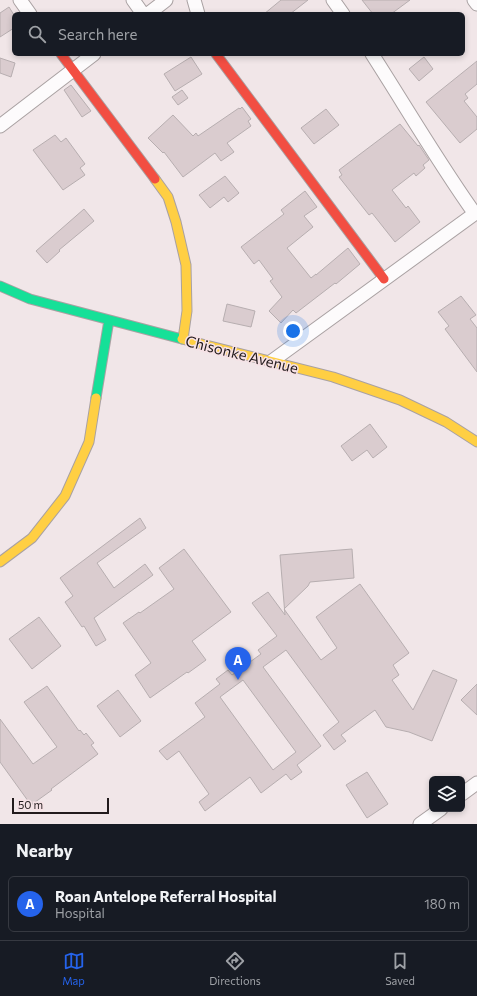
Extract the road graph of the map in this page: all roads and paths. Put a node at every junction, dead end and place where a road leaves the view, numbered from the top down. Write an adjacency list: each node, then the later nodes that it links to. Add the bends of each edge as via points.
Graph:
1 (20, 0): 8 (street)
2 (133, 0): 9 (street)
3 (166, 0): 10 (street)
4 (194, 0): 11 (street)
5 (333, 0): 12 (street)
6 (474, 0): 7 (street)
7 (477, 4)
8 (29, 12)
9 (142, 12)
10 (151, 12)
11 (197, 12)
12 (342, 12)
13 (63, 56): 17 (street)
14 (91, 56): 17 (street)
15 (217, 56): 20 (street)
16 (373, 56): 19 (street, via 454,184)
17 (73, 69): 18 (street); 23 (street, via 168,197 186,265 187,311)
18 (2, 120)
19 (476, 213): 20 (street)
20 (384, 280): 24 (street)
21 (0, 286): 22 (street, Chisonke Avenue, via 30,299)
22 (109, 320): 23 (street, Chisonke Avenue); 26 (street, via 89,442 65,496 32,538)
23 (183, 339): 24 (street, Chisonke Avenue)
24 (272, 361): 25 (street, Chisonke Avenue, via 333,376 400,400 446,422)
25 (477, 442)
26 (0, 562)
27 (477, 783): 28 (street)
28 (465, 792)
29 (437, 812): 30 (street)
30 (420, 824)

